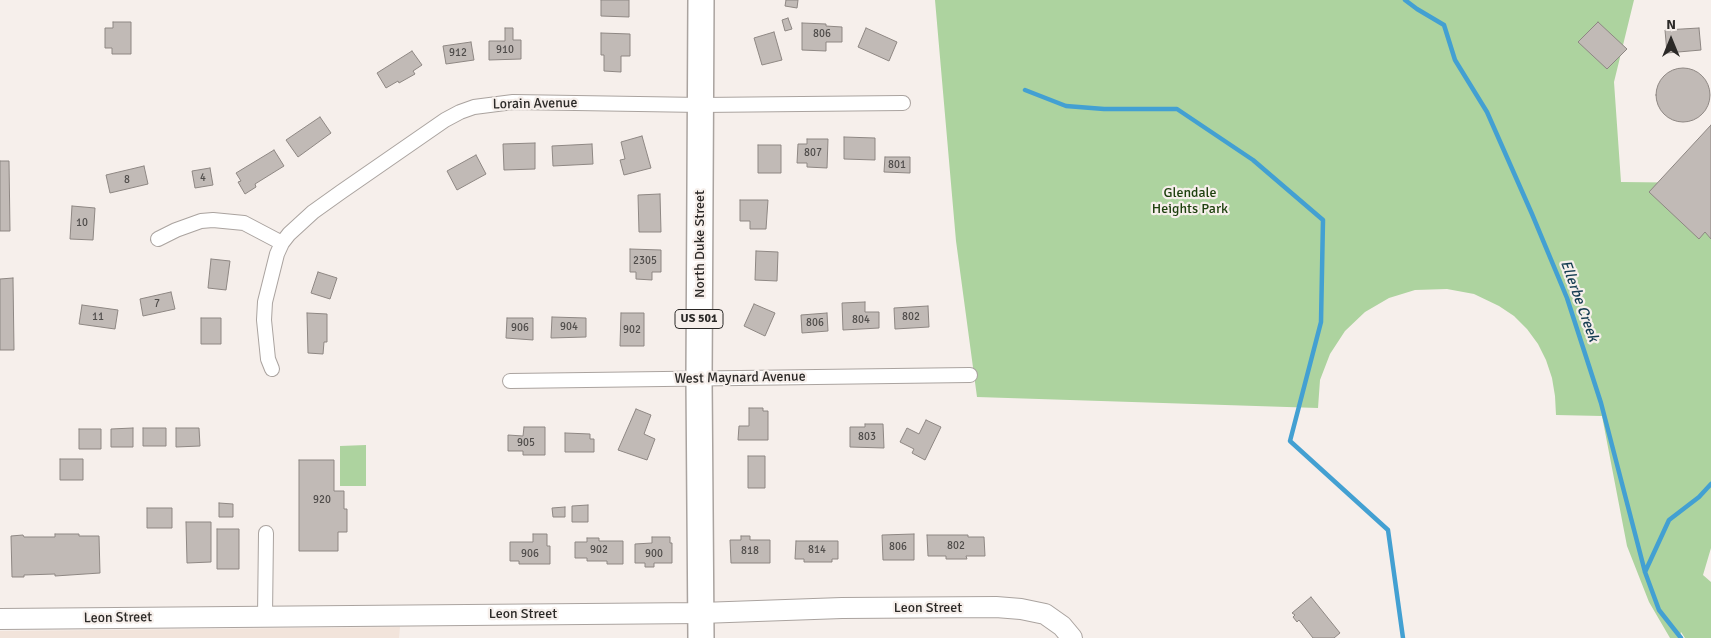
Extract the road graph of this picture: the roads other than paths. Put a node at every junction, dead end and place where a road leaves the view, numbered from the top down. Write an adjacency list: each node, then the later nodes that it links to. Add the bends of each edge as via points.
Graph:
1 (701, 0): 3 (highway, North Duke Street / US 501)
2 (902, 102): 3 (street, Lorain Avenue)
3 (701, 105): 5 (street, Lorain Avenue, via 513,102 474,107 445,120 341,192 313,212); 8 (highway, North Duke Street / US 501)
4 (158, 239): 5 (street, via 201,221 213,220 244,224)
5 (282, 243): 6 (street, Lorain Avenue, via 265,302 268,359)
6 (272, 369)
7 (970, 375): 8 (street, West Maynard Avenue)
8 (699, 379): 9 (street, West Maynard Avenue); 11 (highway, North Duke Street / US 501)
9 (510, 381)
10 (266, 533): 12 (street)
11 (701, 613): 12 (street, Leon Street); 14 (highway, North Duke Street / US 501); 15 (street, Leon Street, via 842,608 1021,608 1045,614)
12 (265, 616): 13 (street, Leon Street)
13 (0, 619)
14 (701, 638)
15 (1072, 638)

